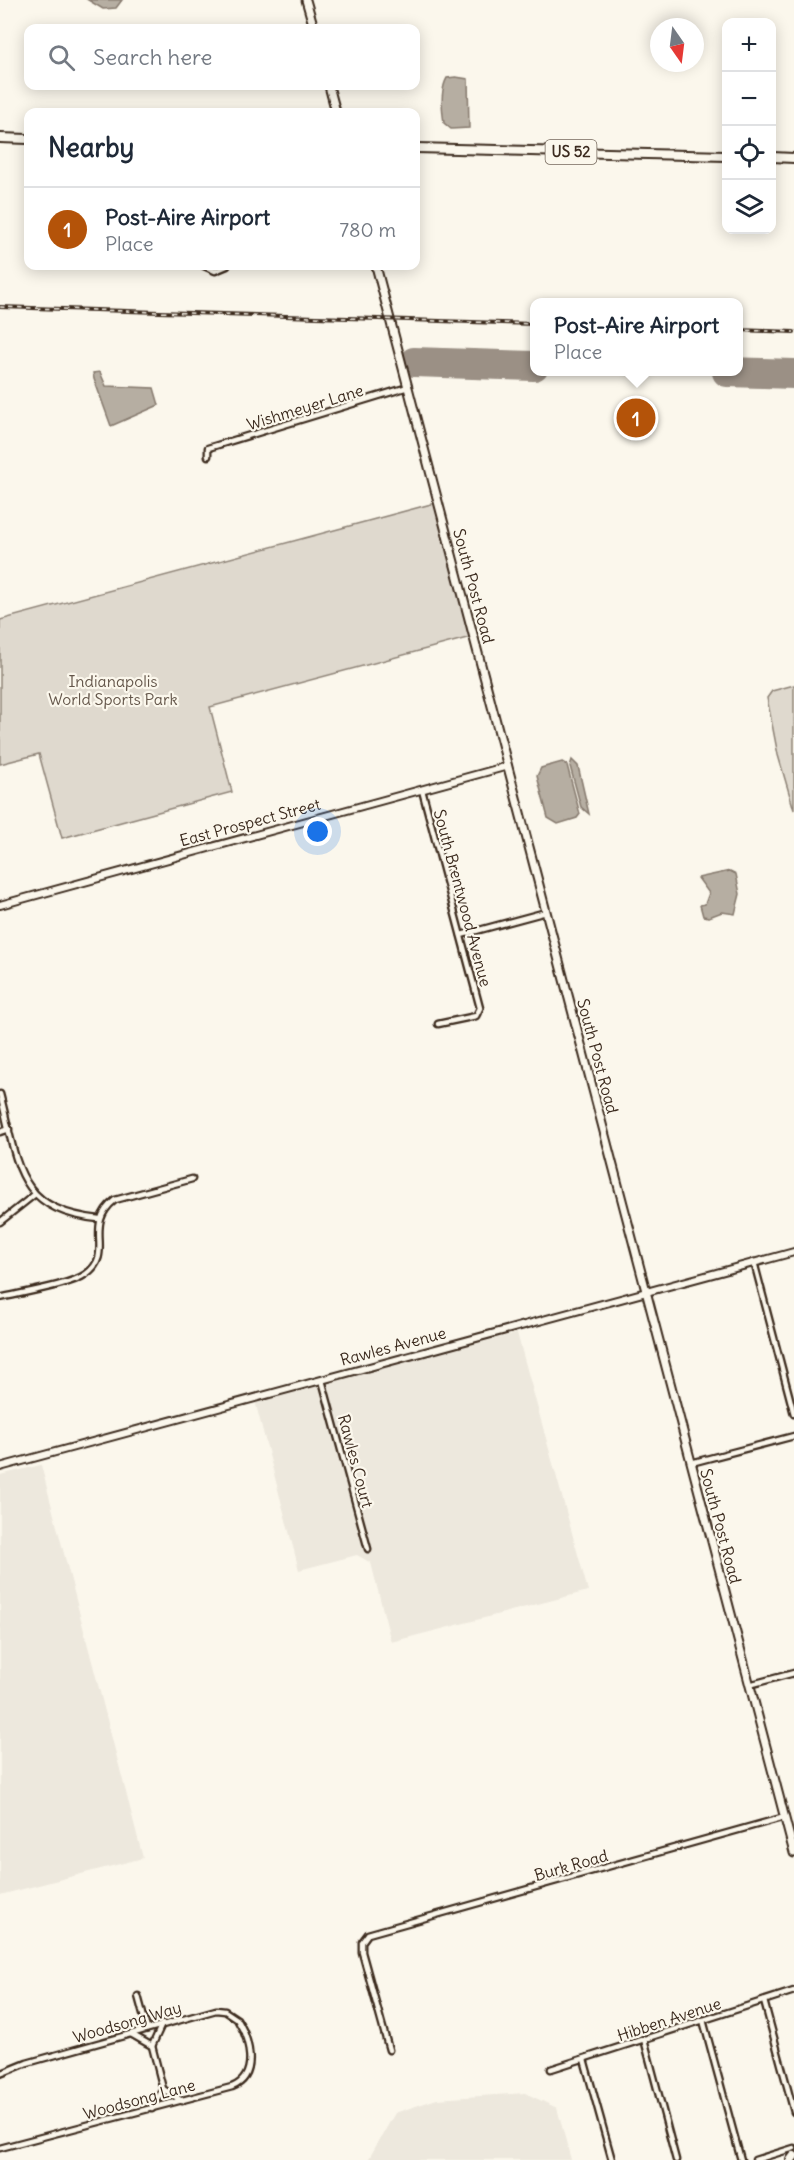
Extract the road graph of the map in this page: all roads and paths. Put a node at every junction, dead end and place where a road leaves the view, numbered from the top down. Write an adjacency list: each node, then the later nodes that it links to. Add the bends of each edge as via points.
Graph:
1 (306, 0): 2 (main road)
2 (313, 24)
3 (330, 90): 4 (main road)
4 (335, 108)
5 (0, 138): 6 (main road)
6 (24, 139)
7 (420, 148): 8 (main road, US 52)
8 (722, 156)
9 (776, 157): 10 (main road)
10 (794, 158)
11 (377, 270): 12 (main road, South Post Road)
12 (408, 387): 13 (street, Wishmeyer Lane, via 208,448); 14 (main road, South Post Road)
13 (208, 456)
14 (508, 766): 15 (street, East Prospect Street); 17 (main road, South Post Road)
15 (422, 789): 16 (street, East Prospect Street); 18 (street, South Brentwood Avenue)
16 (0, 905)
17 (546, 912): 18 (street); 29 (main road, South Post Road)
18 (461, 935): 19 (street, South Brentwood Avenue, via 479,1013)
19 (438, 1024)
20 (0, 1094): 21 (street)
21 (9, 1129): 22 (street); 24 (street, via 20,1168)
22 (0, 1132)
23 (192, 1179): 25 (street, via 115,1200)
24 (34, 1195): 25 (street, via 62,1212); 26 (street)
25 (99, 1219): 30 (street, via 101,1254 87,1274)
26 (0, 1222)
27 (794, 1252): 28 (street, Rawles Avenue)
28 (754, 1262): 29 (street, Rawles Avenue); 32 (street)
29 (646, 1291): 31 (street, Rawles Avenue); 34 (main road, South Post Road)
30 (0, 1298)
31 (322, 1380): 35 (street, Rawles Avenue); 36 (street, Rawles Court)
32 (794, 1414)
33 (794, 1436): 34 (street)
34 (691, 1463): 38 (main road, South Post Road)
35 (0, 1467)
36 (368, 1549)
37 (794, 1673): 38 (street)
38 (749, 1685): 39 (main road, South Post Road)
39 (785, 1817): 40 (main road, South Post Road); 51 (street, Burk Road, via 364,1938 362,1952)
40 (794, 1853)
41 (794, 1991): 43 (street, Hibben Avenue)
42 (138, 1996): 46 (street)
43 (764, 2001): 44 (street, Hibben Avenue); 58 (street)
44 (703, 2020): 48 (street, Hibben Avenue); 64 (street)
45 (162, 2024): 46 (street, Woodsong Way); 49 (street, Woodsong Way, via 221,2010 237,2019); 50 (street)
46 (147, 2029): 47 (street, Woodsong Way)
47 (131, 2034): 50 (street); 54 (street, Woodsong Way)
48 (644, 2039): 52 (street, Hibben Avenue); 63 (street)
49 (245, 2042): 56 (street, Woodsong Lane, via 250,2064 242,2082)
50 (152, 2046): 55 (street)
51 (389, 2050)
52 (584, 2059): 53 (street, Hibben Avenue); 62 (street)
53 (551, 2069)
54 (0, 2074)
55 (163, 2089): 56 (street); 57 (street)
56 (182, 2101): 57 (street, Woodsong Lane)
57 (152, 2109): 59 (street, Woodsong Lane)
58 (794, 2112)
59 (0, 2148)
60 (794, 2148): 65 (street)
61 (794, 2156): 66 (main road)
62 (612, 2160)
63 (676, 2160)
64 (741, 2160)
65 (755, 2160)
66 (791, 2160)

